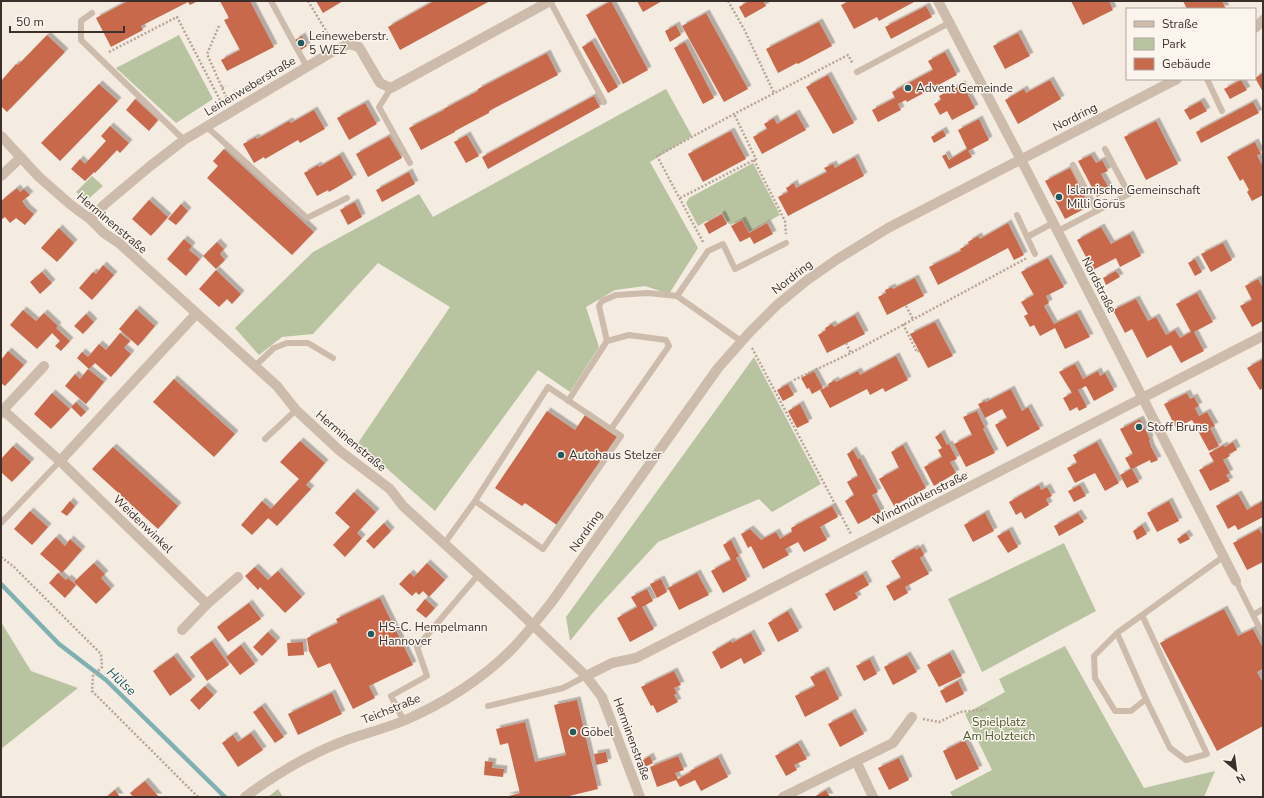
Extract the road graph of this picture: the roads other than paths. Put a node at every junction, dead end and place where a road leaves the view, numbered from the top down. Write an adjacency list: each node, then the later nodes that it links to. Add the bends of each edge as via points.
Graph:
1 (270, 1): 6 (lane)
2 (550, 1): 10 (street); 11 (lane)
3 (938, 1): 5 (street, Nordstraße)
4 (92, 13): 15 (lane, via 81,20 81,40)
5 (949, 23): 7 (lane); 18 (street, Nordstraße)
6 (307, 67): 10 (street, Leinenweberstraße, via 349,44 360,47 380,83); 13 (street, Leinenweberstraße)
7 (857, 72)
8 (1175, 80): 18 (street, Nordring)
9 (1207, 80): 12 (lane)
10 (391, 88): 19 (lane, via 379,106)
11 (604, 102)
12 (1222, 111)
13 (207, 127): 15 (street, Leinenweberstraße); 22 (lane, via 307,218)
14 (1, 136): 17 (street, Herminenstraße)
15 (184, 140): 25 (street, Leinenweberstraße)
16 (1105, 149): 23 (lane, via 1129,194)
17 (21, 157): 21 (street); 25 (street, Herminenstraße, via 71,206)
18 (1021, 159): 26 (street, Nordstraße); 33 (street, Nordring, via 888,228 836,260 777,305)
19 (410, 163)
20 (1073, 165): 23 (lane)
21 (1, 176)
22 (347, 198)
23 (1097, 211): 26 (lane)
24 (1017, 215): 27 (lane)
25 (90, 219): 31 (street, Herminenstraße)
26 (1055, 227): 27 (lane); 38 (street, Nordstraße)
27 (1027, 237): 29 (lane)
28 (786, 243): 30 (lane, via 735,269 723,244 708,251)
29 (1035, 254)
30 (677, 296): 33 (lane); 34 (lane, via 648,293 616,295 602,301 598,306)
31 (196, 314): 37 (street, Herminenstraße); 44 (street)
32 (1263, 336): 38 (street, Windmühlenstraße)
33 (743, 339): 56 (street, Nordring, via 718,368)
34 (607, 341): 39 (lane); 42 (lane, via 629,335 666,340 668,346)
35 (333, 358): 37 (lane, via 308,343 287,343 274,348)
36 (44, 366): 41 (street, Weidenwinkel)
37 (255, 366): 40 (street, Herminenstraße, via 277,386)
38 (1142, 398): 48 (street, Nordstraße); 60 (street, Windmühlenstraße, via 636,658 612,663)
39 (568, 401): 42 (lane); 45 (lane, via 548,388)
40 (296, 410): 43 (lane); 47 (street, Herminenstraße, via 340,451 390,489 403,506)
41 (2, 411): 44 (street, Weidenwinkel)
42 (611, 429): 45 (lane, via 621,436 544,549)
43 (265, 439)
44 (60, 462): 46 (lane); 52 (street, Weidenwinkel)
45 (475, 501): 47 (lane)
46 (1, 523)
47 (444, 544): 49 (street, Herminenstraße)
48 (1223, 556): 51 (street, Nordstraße); 54 (lane)
49 (478, 575): 56 (street, Herminenstraße); 64 (lane, via 417,647 427,676 391,696)
50 (238, 577): 52 (street)
51 (1236, 581): 55 (lane)
52 (207, 604): 57 (street)
53 (1263, 609): 55 (lane)
54 (1142, 615): 58 (lane); 61 (lane, via 1206,754 1186,760 1170,748)
55 (1253, 615): 59 (lane)
56 (534, 625): 60 (street, Herminenstraße); 64 (street, Teichstraße, via 487,672 435,706)
57 (182, 630)
58 (1117, 633): 61 (lane); 61 (lane, via 1094,656 1095,678 1114,711 1131,711)
59 (1263, 635)
60 (586, 676): 62 (lane, via 563,688); 67 (street, Herminenstraße, via 602,697)
61 (1146, 699)
62 (488, 706)
63 (912, 717): 65 (street, via 893,742)
64 (404, 721): 66 (street, Teichstraße, via 308,756)
65 (856, 761): 68 (street); 69 (street)
66 (245, 797)
67 (640, 797)
68 (783, 797)
69 (873, 797)

